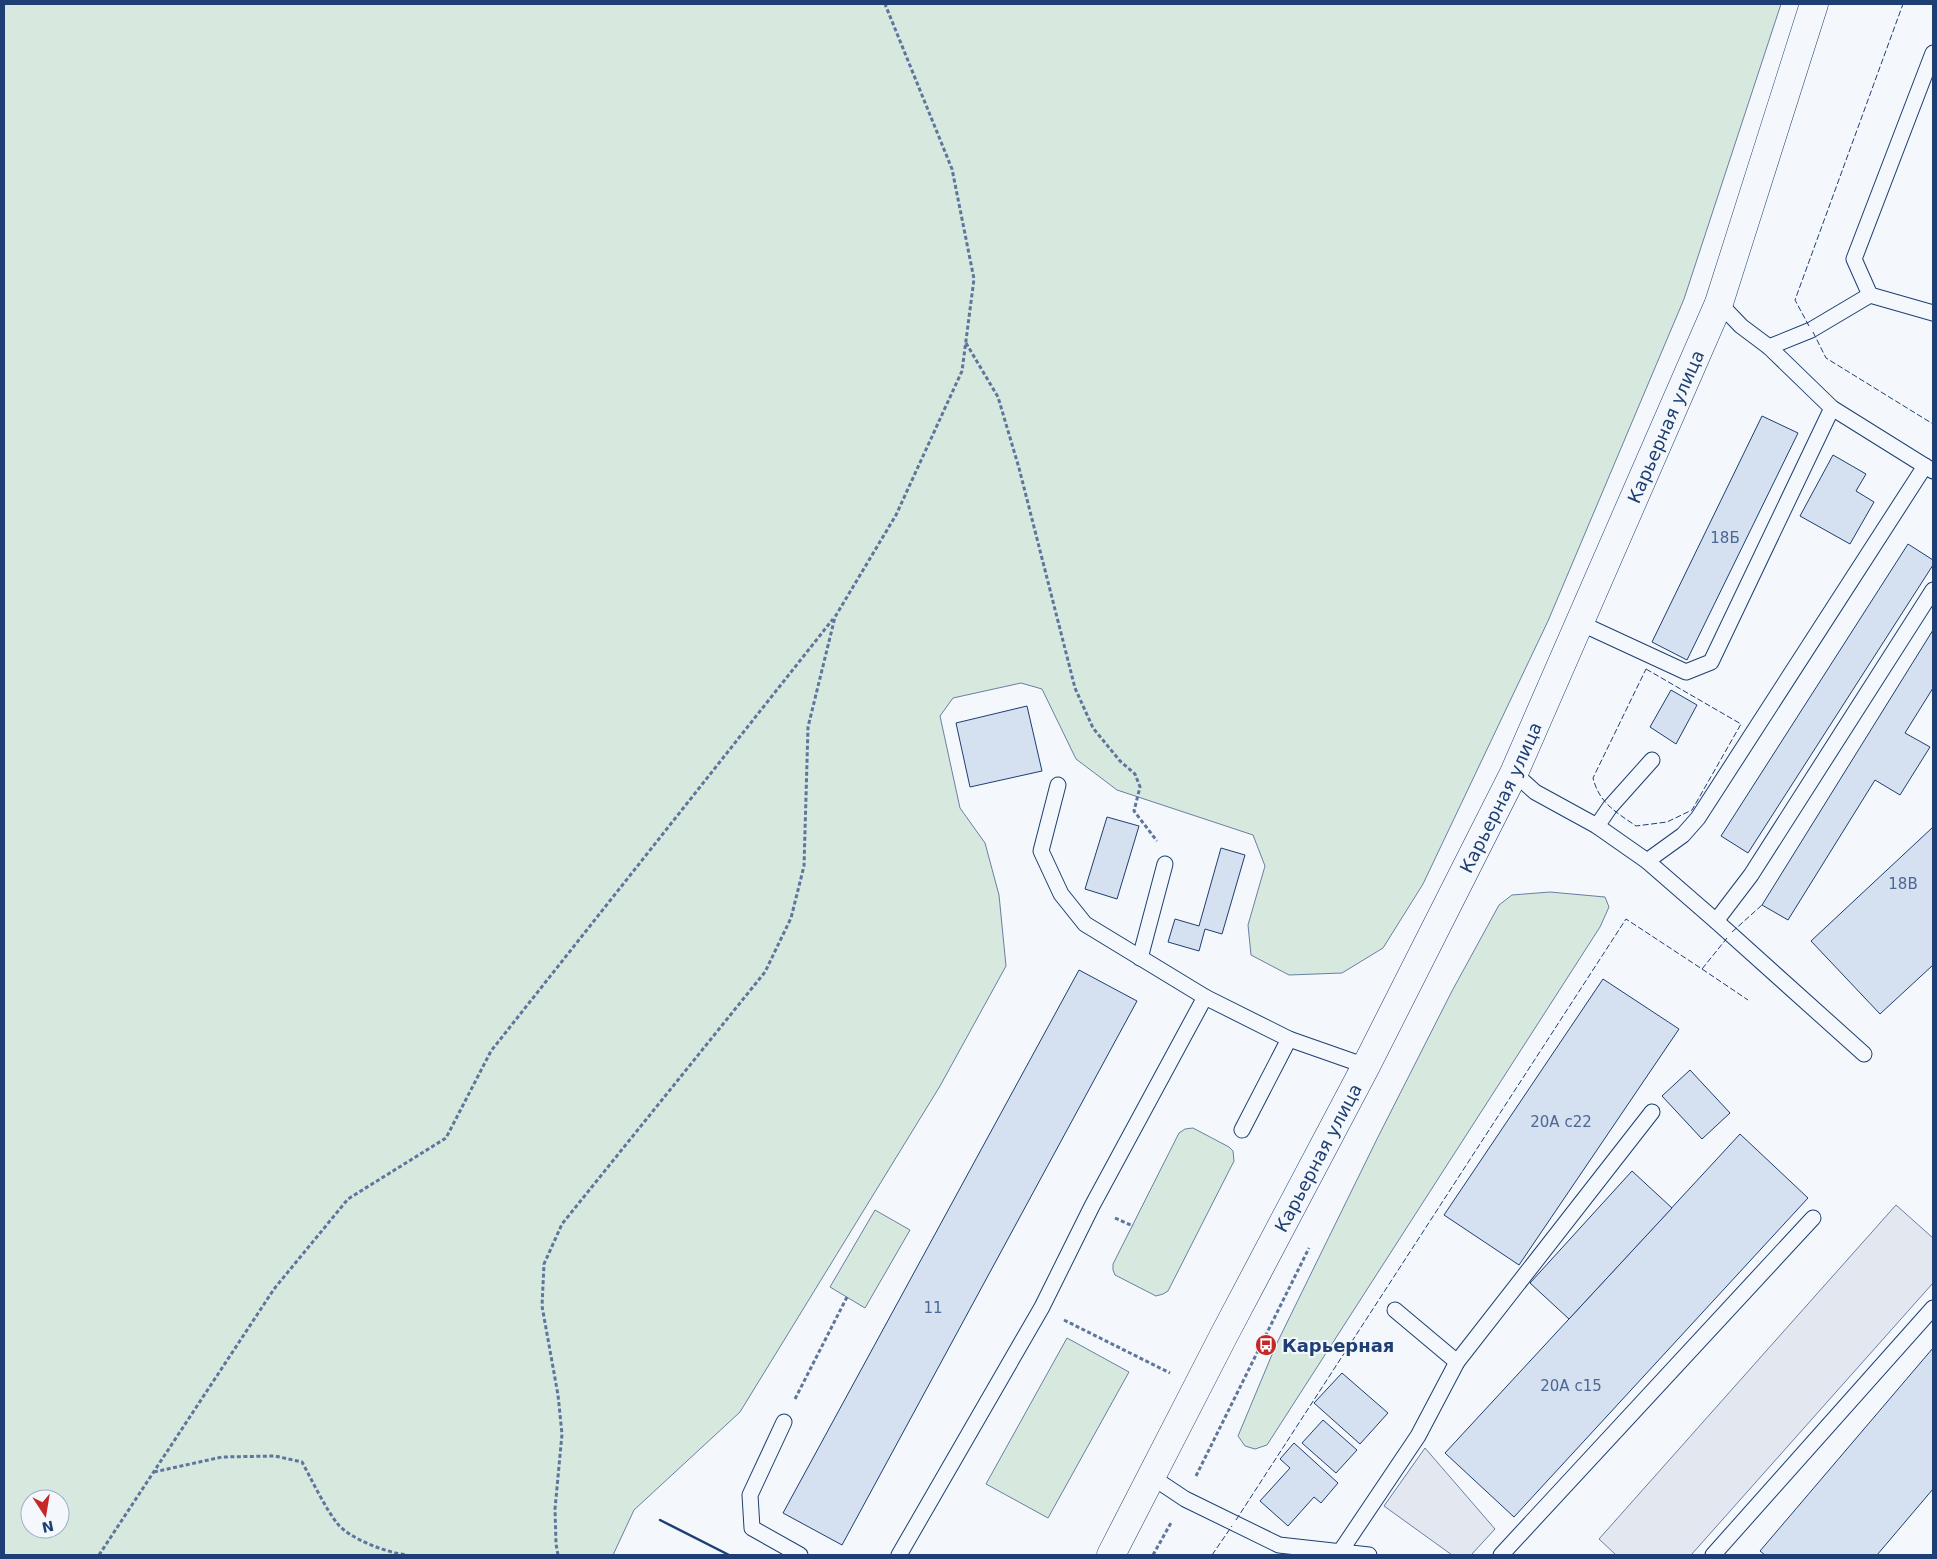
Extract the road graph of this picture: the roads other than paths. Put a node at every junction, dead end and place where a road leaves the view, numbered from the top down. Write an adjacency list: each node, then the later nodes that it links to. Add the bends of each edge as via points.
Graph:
1 (1814, 4): 4 (street, Карьерная улица)
2 (1933, 53): 3 (lane, via 1854,259)
3 (1870, 295): 5 (lane); 6 (lane, via 1811,330)
4 (1719, 303): 6 (lane, via 1741,326); 10 (street, Карьерная улица)
5 (1933, 313)
6 (1769, 347): 7 (lane)
7 (1832, 408): 8 (lane); 10 (lane, via 1711,662 1686,672)
8 (1929, 469): 15 (lane, via 1698,818 1682,835)
9 (1933, 590): 17 (lane, via 1751,875)
10 (1580, 623): 12 (street, Карьерная улица)
11 (1652, 760): 14 (lane)
12 (1514, 773): 14 (lane, via 1535,792); 22 (street, Карьерная улица)
13 (1058, 785): 18 (lane, via 1041,851 1061,894 1085,924)
14 (1597, 826): 15 (lane)
15 (1647, 861): 17 (lane)
16 (1165, 864): 18 (lane)
17 (1716, 921): 21 (lane)
18 (1140, 958): 19 (lane)
19 (1205, 997): 20 (lane); 33 (lane, via 1092,1206 1042,1307)
20 (1289, 1039): 22 (lane); 24 (lane)
21 (1864, 1054)
22 (1366, 1066): 30 (street, Карьерная улица)
23 (1652, 1112): 28 (lane)
24 (1242, 1130)
25 (1813, 1218): 36 (lane)
26 (1933, 1308): 37 (lane)
27 (1395, 1310): 28 (lane)
28 (1457, 1362): 31 (lane, via 1418,1436)
29 (784, 1422): 32 (lane, via 750,1495 752,1528)
30 (1152, 1478): 31 (lane, via 1185,1499 1279,1545); 34 (street, Карьерная улица)
31 (1339, 1554): 35 (lane)
32 (800, 1555)
33 (899, 1555)
34 (1111, 1555)
35 (1369, 1555)
36 (1501, 1555)
37 (1713, 1555)

